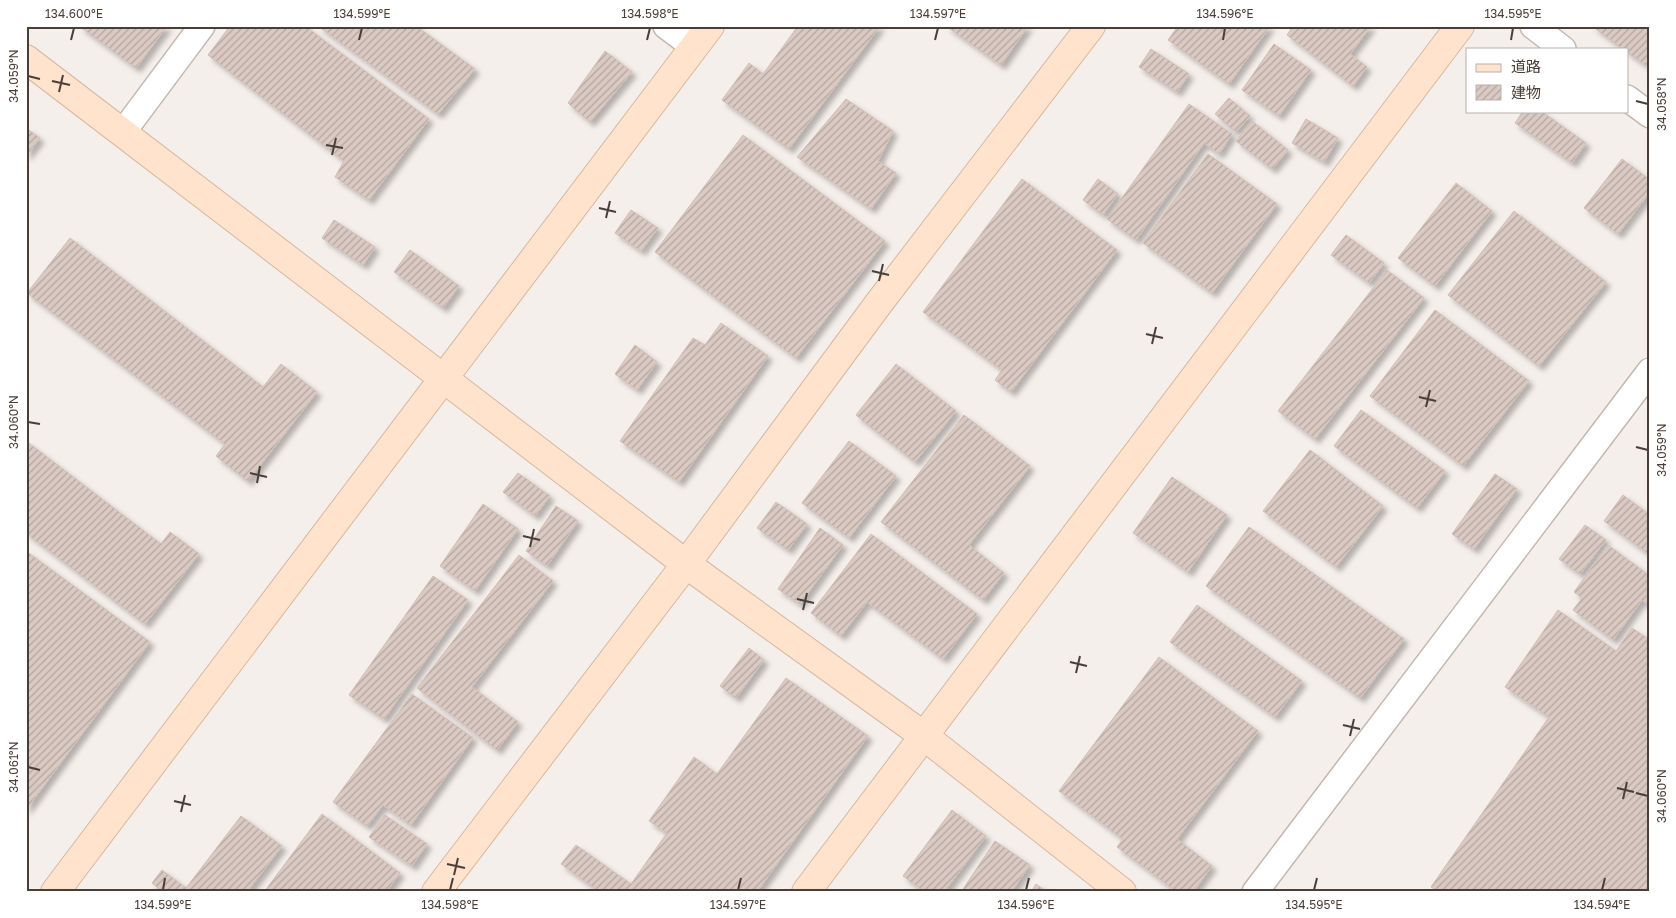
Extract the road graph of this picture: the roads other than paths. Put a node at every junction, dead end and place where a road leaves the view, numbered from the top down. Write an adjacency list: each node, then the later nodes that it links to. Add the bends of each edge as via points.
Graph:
1 (202, 26): 11 (street)
2 (666, 26): 6 (street)
3 (1091, 26): 14 (street)
4 (1460, 26): 15 (street)
5 (1534, 26): 7 (street)
6 (702, 37): 13 (street)
7 (1562, 48)
8 (26, 59): 11 (street)
9 (1628, 99): 10 (street)
10 (1650, 115)
11 (123, 132): 13 (street)
12 (1650, 371): 20 (street)
13 (443, 377): 14 (street); 16 (street)
14 (686, 564): 15 (street); 17 (street)
15 (924, 736): 18 (street); 19 (street)
16 (55, 892)
17 (436, 892)
18 (806, 892)
19 (1122, 892)
20 (1255, 892)

